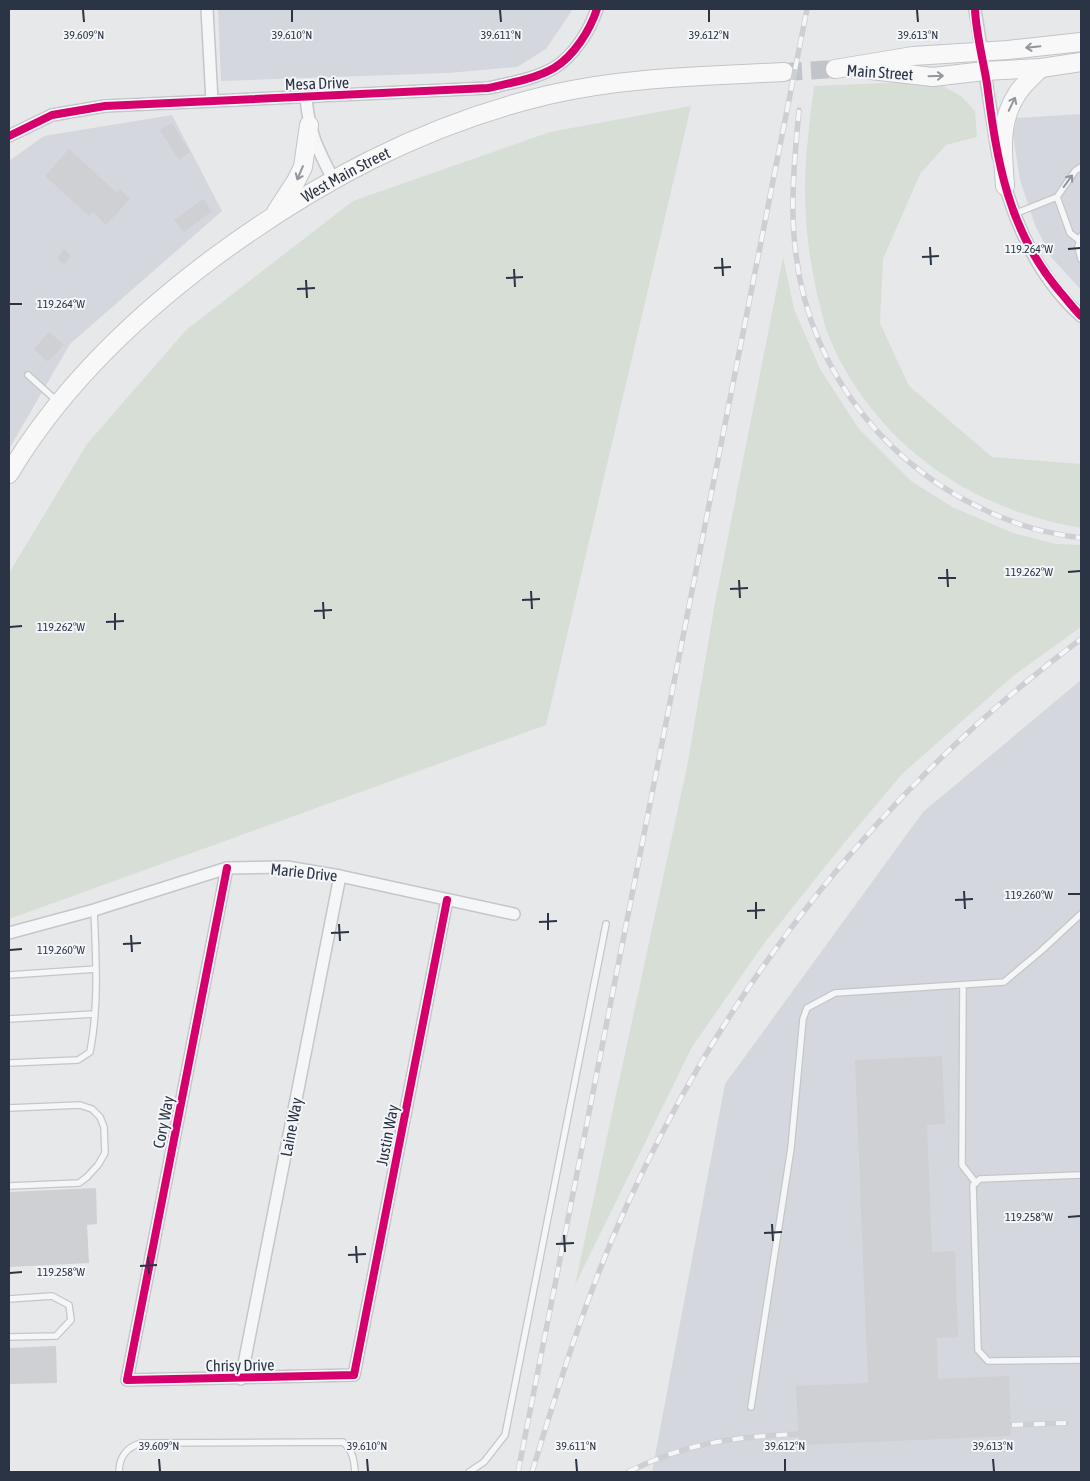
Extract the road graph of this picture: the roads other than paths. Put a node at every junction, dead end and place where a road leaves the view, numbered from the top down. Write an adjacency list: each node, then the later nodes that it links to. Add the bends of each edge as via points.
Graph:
1 (207, 9): 11 (street)
2 (597, 9): 10 (street, Mesa Drive, via 583,37 569,55 555,67 530,77 488,88)
3 (975, 9): 5 (street)
4 (1081, 42): 5 (main road, Main Street, one-way to 5)
5 (982, 51): 8 (street); 8 (main road, Main Street, one-way to 8, via 912,56 835,69 884,70 934,77)
6 (1081, 62): 7 (main road, Main Street)
7 (1041, 68): 8 (main road, Main Street); 16 (main road, one-way to 7, via 1005,119 1017,93)
8 (984, 70): 16 (street, via 993,136)
9 (784, 72): 15 (main road, West Main Street, via 622,81 546,95 456,122)
10 (306, 98): 11 (street, Mesa Drive); 12 (street)
11 (212, 101): 13 (street, Mesa Drive, via 105,106 52,115)
12 (309, 125): 15 (street); 19 (main road, one-way to 19, via 300,174)
13 (9, 136)
14 (1081, 167): 17 (lane, one-way to 14)
15 (333, 178): 19 (main road, West Main Street)
16 (1005, 186): 18 (street)
17 (1057, 197): 18 (lane); 20 (lane, via 1070,233)
18 (1014, 214): 22 (street, via 1037,263)
19 (274, 216): 24 (main road, West Main Street, via 196,271 144,314)
20 (1080, 238): 21 (lane)
21 (1081, 258)
22 (1081, 316)
23 (28, 375): 24 (lane)
24 (58, 402): 25 (main road, West Main Street)
25 (9, 474)
26 (227, 868): 27 (street, Marie Drive, via 287,867); 29 (street, Marie Drive); 49 (street, Cory Way)
27 (340, 876): 28 (street, Marie Drive); 48 (street, Laine Way)
28 (447, 900): 30 (street, Marie Drive); 47 (street, Justin Way)
29 (94, 910): 33 (street, Marie Drive); 34 (lane)
30 (514, 914)
31 (1081, 914): 36 (lane, via 1004,982)
32 (606, 924): 53 (lane, via 505,1435 484,1462)
33 (9, 933)
34 (96, 969): 35 (lane); 37 (lane)
35 (9, 975)
36 (963, 985): 42 (lane, via 962,1165); 50 (lane, via 835,993 807,1008 803,1019 791,1148)
37 (94, 1014): 38 (lane); 39 (lane, via 90,1052 78,1060)
38 (9, 1019)
39 (9, 1063)
40 (9, 1108): 43 (lane, via 80,1105 92,1110 104,1127 105,1153 98,1165 79,1183)
41 (1081, 1175): 42 (lane, via 980,1179)
42 (976, 1183): 46 (lane, via 973,1185 978,1350 988,1361)
43 (9, 1186)
44 (9, 1299): 45 (lane, via 52,1296 70,1305 71,1320 56,1336)
45 (9, 1337)
46 (1081, 1360)
47 (354, 1375): 48 (street, Chrisy Drive)
48 (241, 1378): 49 (street, Chrisy Drive)
49 (127, 1380)
50 (751, 1408)
51 (119, 1472): 52 (lane, via 124,1452 141,1443 343,1442 353,1456)
52 (355, 1472)
53 (469, 1472)

